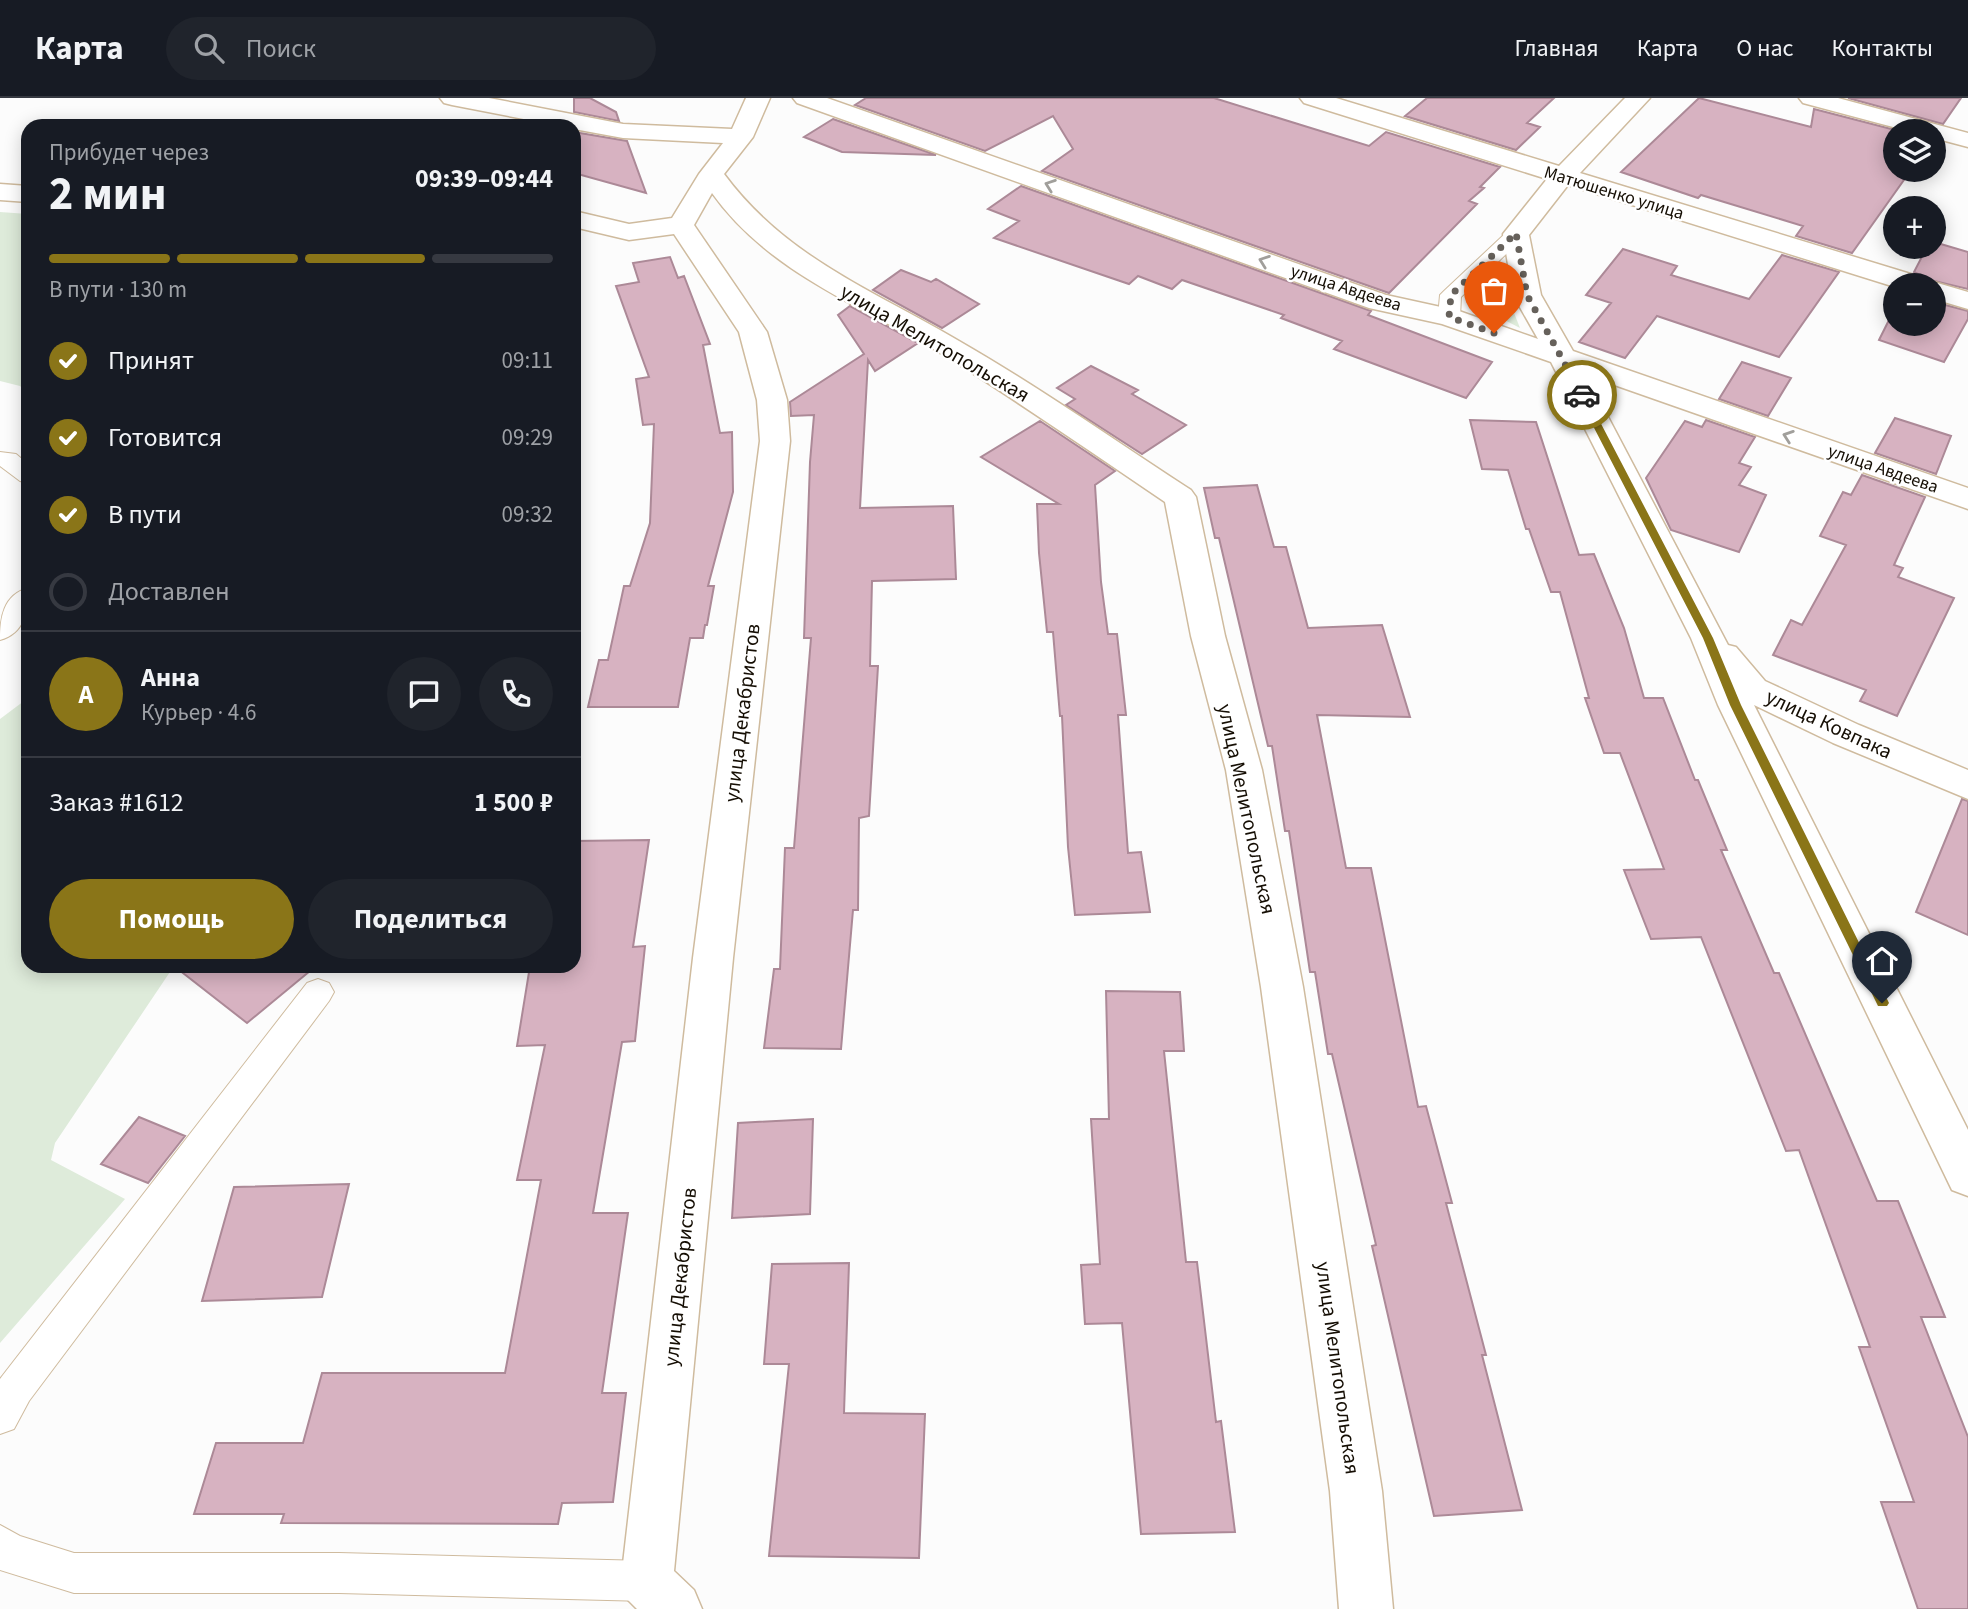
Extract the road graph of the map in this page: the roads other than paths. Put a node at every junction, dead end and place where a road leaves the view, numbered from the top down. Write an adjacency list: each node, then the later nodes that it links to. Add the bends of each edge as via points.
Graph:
1 (452, 98): 7 (street)
2 (758, 98): 9 (street)
3 (805, 98): 21 (street, улица Авдеева, one-way to 3, via 1379,302)
4 (1312, 98): 12 (street, Матюшенко улица)
5 (1638, 98): 12 (street)
6 (1811, 98): 10 (street)
7 (561, 119)
8 (581, 123): 9 (street, via 623,131)
9 (741, 137): 11 (street)
10 (1968, 140)
11 (711, 174): 16 (street); 35 (street, улица Мелитопольская, via 744,219 810,271 1008,383 1180,497 1208,636 1244,770 1282,987 1356,1492)
12 (1562, 177): 17 (street); 18 (street, Матюшенко улица)
13 (0, 192): 14 (street)
14 (21, 194)
15 (581, 221): 16 (street, via 629,232)
16 (681, 225): 34 (street, улица Декабристов, via 753,332 772,400 775,441 713,958)
17 (1516, 233): 21 (lane, via 1451,295); 22 (street, via 1527,295)
18 (1883, 275)
19 (1946, 294): 20 (street)
20 (1968, 301)
21 (1449, 317): 22 (street, улица Авдеева)
22 (1562, 356): 25 (street, улица Авдеева, one-way to 22); 28 (street)
23 (0, 459): 24 (lane, via 8,459)
24 (21, 470)
25 (1968, 499)
26 (21, 606): 27 (lane)
27 (0, 631)
28 (1708, 638): 29 (street, улица Ковпака, via 1753,690); 31 (street, via 1736,705)
29 (1968, 785)
30 (318, 992): 32 (lane)
31 (1968, 1176)
32 (0, 1415)
33 (0, 1545): 34 (lane, via 8,1553 74,1573 340,1573)
34 (661, 1595)
35 (1366, 1609)

